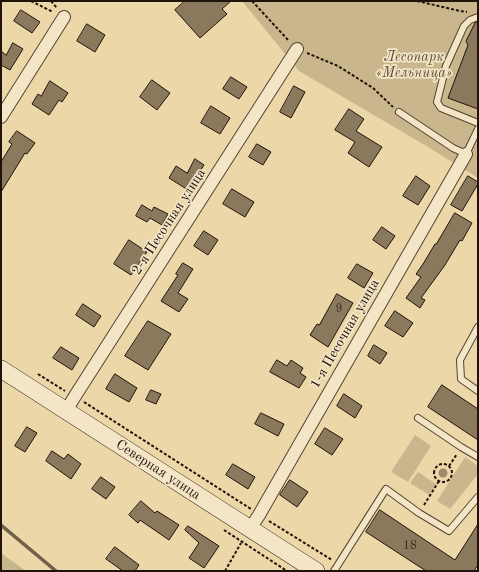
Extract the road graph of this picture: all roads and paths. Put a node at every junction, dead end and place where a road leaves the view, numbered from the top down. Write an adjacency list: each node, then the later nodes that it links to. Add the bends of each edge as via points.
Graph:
1 (31, 1): 5 (path)
2 (252, 1): 7 (path)
3 (417, 1): 4 (path)
4 (472, 12)
5 (64, 17): 9 (street)
6 (478, 17): 10 (lane, via 464,26 446,66 437,102 442,108)
7 (297, 49): 8 (path, via 338,66 373,88); 17 (street, 2-я Песочная улица)
8 (399, 112): 12 (lane)
9 (1, 117)
10 (478, 124)
11 (478, 129): 12 (lane)
12 (466, 154): 25 (street, 1-я Песочная улица)
13 (478, 327): 16 (lane, via 460,360 461,379)
14 (1, 369): 17 (main road, Северная улица)
15 (34, 372): 17 (path)
16 (478, 391)
17 (70, 404): 25 (path); 26 (main road, Северная улица)
18 (418, 418): 19 (lane)
19 (461, 447): 20 (lane); 21 (path)
20 (478, 457)
21 (449, 466): 22 (path, via 452,472 450,479); 22 (path, via 442,464 436,467 434,473)
22 (439, 481): 24 (path)
23 (478, 497): 24 (lane, via 450,531)
24 (419, 513): 27 (lane, via 386,489)
25 (259, 515): 26 (street, 1-я Песочная улица); 27 (path)
26 (250, 529): 28 (path); 29 (main road, Северная улица)
27 (338, 564): 30 (lane)
28 (225, 571)
29 (316, 571)
30 (334, 571)

